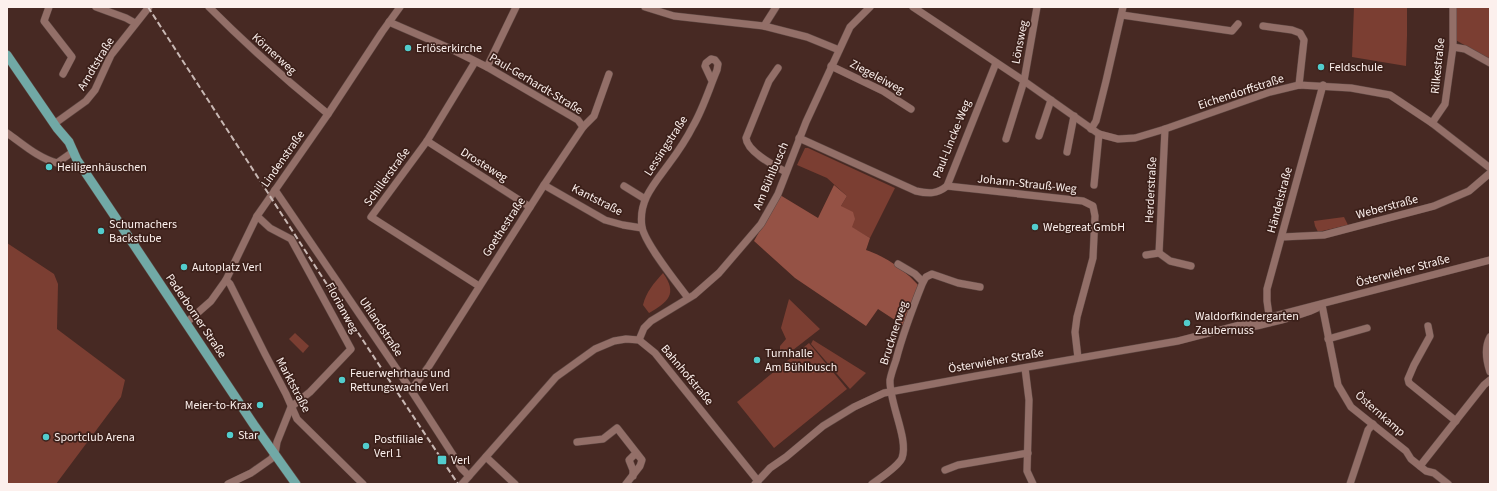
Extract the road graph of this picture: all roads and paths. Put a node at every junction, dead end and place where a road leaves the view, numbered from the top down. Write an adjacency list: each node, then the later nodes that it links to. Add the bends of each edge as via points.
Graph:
1 (48, 7): 29 (street, via 44,21 72,57)
2 (96, 7): 16 (street)
3 (149, 7): 16 (street, Arndtstraße)
4 (209, 7): 37 (street, Körnerweg, via 274,69)
5 (400, 7): 15 (street, Lindenstraße)
6 (516, 7): 27 (street)
7 (645, 7): 18 (street, via 674,16)
8 (776, 7): 18 (street)
9 (870, 7): 21 (street, Am Bühlbusch, via 850,27)
10 (913, 7): 24 (street, Eichendorffstraße)
11 (1037, 7): 32 (street, Lönsweg)
12 (1123, 7): 14 (street)
13 (1453, 7): 20 (street, Rilkestraße)
14 (1122, 15): 17 (street, via 1232,31); 42 (street, via 1096,120)
15 (389, 22): 23 (street, Paul-Gerhardt-Straße); 37 (street, Lindenstraße)
16 (135, 23): 40 (street, Arndtstraße, via 111,55 95,90 86,101)
17 (1238, 24)
18 (764, 26): 21 (street, via 807,37)
19 (1263, 26): 33 (street, via 1300,33 1304,40)
20 (1453, 47): 25 (street, via 1465,49); 39 (street, Rilkestraße, via 1446,104)
21 (839, 50): 26 (street, Am Bühlbusch)
22 (7, 55): 40 (main road, Paderborner Straße)
23 (475, 62): 27 (street, Paul-Gerhardt-Straße); 49 (street, Schillerstraße)
24 (996, 63): 32 (street, Eichendorffstraße); 58 (street, Paul-Lincke-Weg)
25 (1490, 63)
26 (831, 66): 36 (street, Ziegeleiweg, via 883,91); 47 (street, Am Bühlbusch)
27 (487, 67): 41 (street, Paul-Gerhardt-Straße, via 578,120)
28 (778, 68): 53 (street, via 769,81 746,142 768,162)
29 (63, 74)
30 (609, 74): 41 (street, Goethestraße, via 594,116)
31 (712, 81): 60 (street, Lessingstraße, via 694,126)
32 (1024, 81): 35 (street, Eichendorffstraße); 48 (street)
33 (1299, 85): 34 (street, Eichendorffstraße); 43 (street, Eichendorffstraße, via 1270,92)
34 (1323, 85): 39 (street, Eichendorffstraße, via 1390,96); 64 (street, Händelstraße)
35 (1051, 100): 38 (street, Eichendorffstraße); 46 (street)
36 (911, 108)
37 (328, 114): 59 (street, Lindenstraße)
38 (1074, 116): 42 (street, Eichendorffstraße); 50 (street)
39 (1432, 123): 52 (street, Eichendorffstraße)
40 (55, 126): 51 (main road, Paderborner Straße)
41 (583, 127): 55 (street, Goethestraße)
42 (1091, 129): 45 (street, Eichendorffstraße)
43 (1165, 129): 45 (street, Eichendorffstraße, via 1118,139); 65 (street, Herderstraße)
44 (7, 133): 51 (street, via 48,161 57,163)
45 (1099, 134): 56 (street)
46 (1039, 136)
47 (799, 138): 53 (street, Am Bühlbusch); 58 (street, Paul-Lincke-Weg, via 916,191 933,193)
48 (1006, 139)
49 (426, 141): 61 (street, Drosteweg); 72 (street, Schillerstraße, via 371,217)
50 (1067, 152)
51 (74, 155): 77 (main road, Paderborner Straße)
52 (1490, 168)
53 (786, 172): 74 (street, Am Bühlbusch, via 762,224 719,274)
54 (1490, 173): 64 (street, Weberstraße, via 1469,191 1434,206 1324,235)
55 (544, 185): 61 (street, Goethestraße); 63 (street, Kantstraße, via 605,220)
56 (1094, 185)
57 (624, 186): 60 (street)
58 (947, 186): 83 (street, Johann-Strauß-Weg, via 1083,201 1093,206 1093,258 1075,332)
59 (275, 190): 62 (street, Lindenstraße); 87 (street, Uhlandstraße)
60 (645, 199): 63 (street, Lessingstraße, via 641,211)
61 (530, 207): 72 (street, Goethestraße)
62 (257, 216): 70 (street, Lindenstraße); 89 (street, Florianweg, via 270,228 291,239 351,349 310,392)
63 (642, 228): 74 (street, Lessingstraße, via 649,243)
64 (1282, 237): 76 (street, Händelstraße, via 1267,289)
65 (1159, 253): 66 (street); 69 (street, via 1170,261)
66 (1146, 255)
67 (1490, 260): 75 (street, Österwieher Straße)
68 (898, 264): 71 (street)
69 (1191, 266)
70 (226, 280): 77 (street, Lindenstraße, via 211,301); 89 (street, Marktstraße)
71 (923, 282): 73 (street, via 932,274); 88 (street, Brucknerweg, via 902,338 890,378)
72 (479, 286): 87 (street, Goethestraße)
73 (980, 287)
74 (688, 298): 82 (street, Am Bühlbusch, via 652,321 644,328)
75 (1322, 305): 76 (street, Österwieher Straße, via 1309,312); 81 (street, Östernkamp)
76 (1269, 319): 83 (street, Österwieher Straße, via 1240,329 1228,329 1178,341)
77 (186, 322): 94 (main road, Paderborner Straße)
78 (1428, 326): 90 (street, via 1430,336 1414,365 1408,379 1409,383)
79 (1367, 328): 81 (street)
80 (1490, 337): 85 (street, via 1486,352)
81 (1328, 339): 91 (street, Östernkamp, via 1338,385 1344,397 1351,407)
82 (639, 340): 95 (street, via 614,340 567,368); 99 (street, Bahnhofstraße, via 665,364)
83 (1078, 358): 84 (street, Österwieher Straße)
84 (1025, 368): 88 (street, Österwieher Straße); 93 (street, via 1029,400)
85 (1490, 372)
86 (1490, 380): 90 (street)
87 (411, 390): 98 (street, Uhlandstraße)
88 (890, 392): 99 (street, Österwieher Straße, via 843,413 813,434 773,472); 106 (street, Brucknerweg, via 903,452 896,466)
89 (291, 407): 94 (street, Florianweg); 102 (street, Marktstraße, via 297,419)
90 (1456, 421): 96 (street)
91 (1373, 424): 96 (street, Östernkamp); 108 (street, via 1368,430)
92 (577, 442): 105 (street, via 603,439 617,428 642,460)
93 (1028, 453): 97 (street, via 958,465); 107 (street, via 1027,471)
94 (275, 454): 100 (street, via 251,473); 101 (main road, Paderborner Straße)
95 (486, 456): 98 (street); 104 (street)
96 (1420, 466): 109 (street, Östernkamp)
97 (945, 470)
98 (469, 476): 103 (street)
99 (757, 483)
100 (228, 484)
101 (296, 484)
102 (363, 484)
103 (462, 484)
104 (515, 484)
105 (626, 484)
106 (872, 484)
107 (1033, 484)
108 (1350, 484)
109 (1448, 484)

